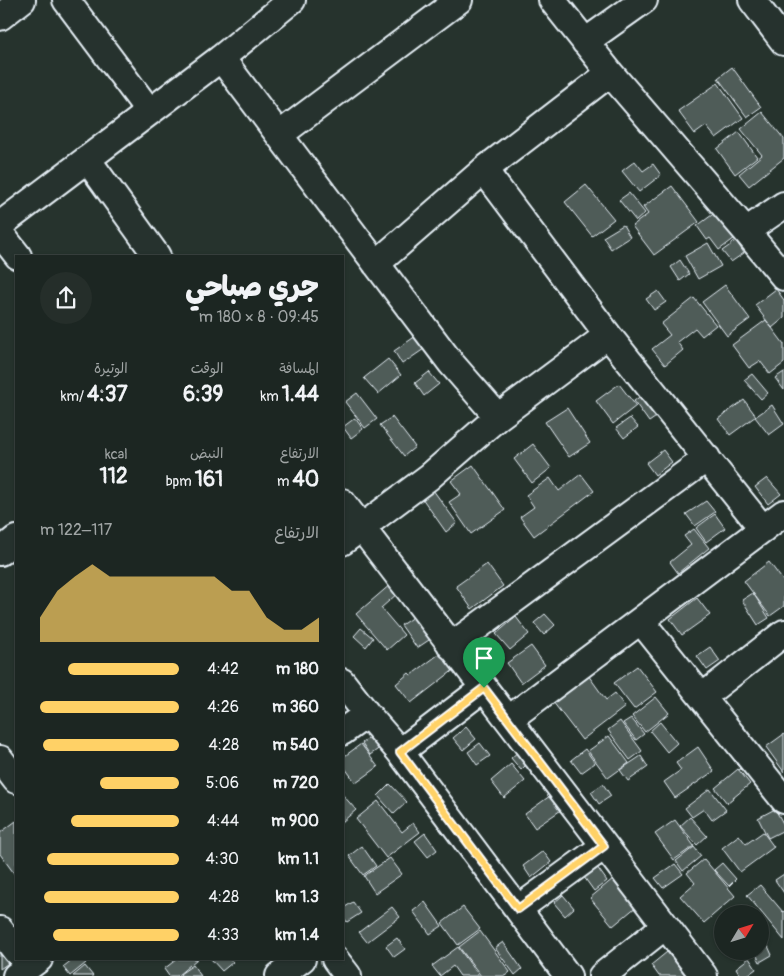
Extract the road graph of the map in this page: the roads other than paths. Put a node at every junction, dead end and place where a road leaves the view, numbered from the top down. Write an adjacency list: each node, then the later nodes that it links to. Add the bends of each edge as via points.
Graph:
1 (22, 0): 8 (street)
2 (66, 0): 13 (street)
3 (459, 0): 14 (street)
4 (552, 0): 10 (street)
5 (644, 0): 10 (street)
6 (752, 0): 9 (street)
7 (282, 3): 11 (street)
8 (0, 17)
9 (781, 33)
10 (584, 42): 12 (street)
11 (221, 58): 13 (street); 14 (street)
12 (610, 73): 16 (street); 19 (street)
13 (149, 111): 15 (street)
14 (280, 135): 23 (street)
15 (87, 159): 18 (street); 22 (street)
16 (484, 170): 23 (street); 25 (street)
17 (784, 205): 19 (street)
18 (0, 225)
19 (746, 231): 24 (street)
20 (0, 233): 21 (street)
21 (17, 255)
22 (156, 255)
23 (376, 264): 26 (street, via 451,363)
24 (784, 277)
25 (608, 335): 26 (street); 27 (street)
26 (498, 417): 31 (street, via 429,477)
27 (707, 458): 30 (street); 36 (street)
28 (344, 508): 31 (street)
29 (784, 513): 30 (street)
30 (763, 529): 34 (street)
31 (352, 534): 36 (street)
32 (15, 540): 33 (street)
33 (0, 552)
34 (641, 621): 39 (street); 41 (street)
35 (784, 632): 39 (street)
36 (451, 646): 38 (street)
37 (344, 685): 40 (street)
38 (484, 688): 41 (street); 43 (street)
39 (702, 698): 46 (street)
40 (367, 714): 42 (street); 43 (street)
41 (508, 719): 47 (street)
42 (344, 731)
43 (400, 752): 48 (street)
44 (0, 759): 45 (street)
45 (15, 778)
46 (784, 800)
47 (604, 846): 48 (street); 49 (street)
48 (518, 909): 56 (street)
49 (665, 926): 57 (street); 58 (street)
50 (0, 930): 51 (street)
51 (15, 950)
52 (301, 960): 54 (street)
53 (336, 960): 55 (street)
54 (279, 976)
55 (348, 976)
56 (568, 976)
57 (602, 976)
58 (704, 976)

